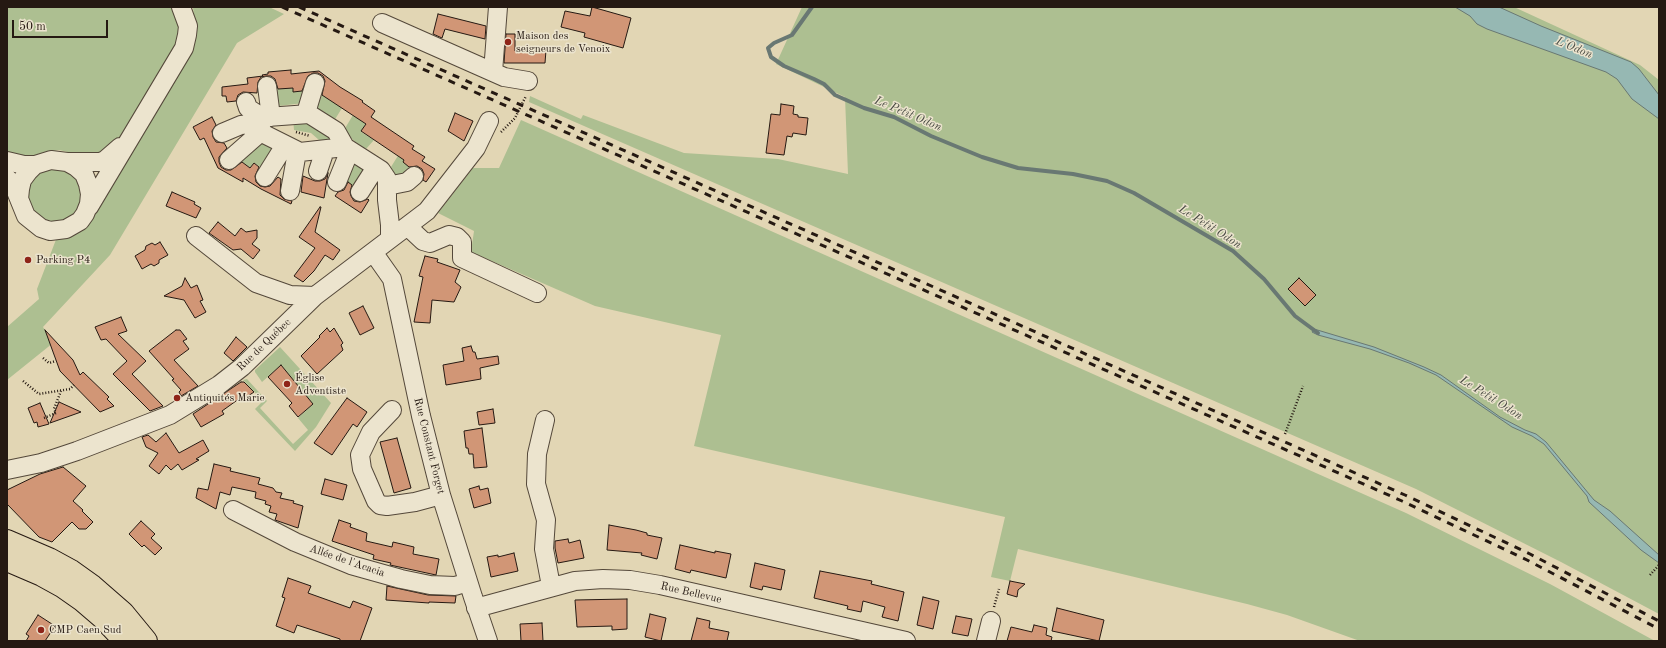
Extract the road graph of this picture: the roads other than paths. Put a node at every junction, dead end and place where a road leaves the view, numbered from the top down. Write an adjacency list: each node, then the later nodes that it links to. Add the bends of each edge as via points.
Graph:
1 (181, 7): 13 (street, via 188,26 184,48)
2 (498, 7): 4 (street)
3 (382, 22): 4 (street)
4 (493, 72): 7 (street)
5 (315, 83): 9 (street)
6 (267, 86): 11 (street)
7 (527, 88)
8 (246, 102): 11 (street, via 248,108)
9 (306, 113): 11 (street); 15 (street, via 336,131)
10 (489, 121): 32 (street, Rue de Québec, via 476,148 427,210)
11 (264, 122): 12 (street, via 241,125); 14 (street); 17 (street)
12 (222, 133)
13 (130, 136): 19 (street, via 115,152 100,162); 31 (street)
14 (291, 148): 16 (street); 25 (street); 28 (street)
15 (347, 149): 16 (street); 21 (street); 26 (street)
16 (324, 150): 22 (street)
17 (229, 160)
18 (7, 161): 20 (street)
19 (67, 162): 20 (street, via 51,160); 31 (street, via 84,174 88,184 89,204)
20 (35, 166): 30 (street, via 22,180)
21 (376, 167): 27 (street, via 385,175); 29 (street)
22 (318, 171)
23 (414, 176): 27 (street, via 407,182)
24 (7, 178): 30 (street, via 13,184)
25 (265, 178)
26 (337, 182)
27 (387, 186): 34 (street)
28 (290, 191)
29 (360, 192)
30 (19, 199): 31 (street, via 26,216 40,228 50,231 73,226)
31 (85, 214)
32 (407, 226): 34 (street, Rue de Québec); 36 (street, via 423,241 430,243 449,235 457,237 462,242 462,258)
33 (196, 236): 37 (street, via 256,283 290,295)
34 (390, 239): 35 (street, Rue de Québec)
35 (373, 252): 37 (street, Rue de Québec); 41 (street, Rue Constant Forget, via 392,279 421,416)
36 (537, 293)
37 (315, 296): 40 (street, Rue de Québec, via 242,367 219,385 170,415 77,451 41,463)
38 (392, 410): 41 (street, via 371,432 360,455 362,469 376,501 386,506)
39 (545, 420): 46 (street, via 537,454 536,484 546,520 544,549)
40 (7, 470)
41 (441, 495): 45 (street, Rue Constant Forget)
42 (233, 510): 45 (street, Allée de l'Acacia, via 294,542 351,565 401,580 430,585 455,586)
43 (7, 541): 50 (main road, via 49,559 92,586 123,613)
44 (7, 560): 49 (main road, via 62,586 103,618)
45 (468, 582): 47 (street, Rue Constant Forget)
46 (551, 586): 47 (street, Rue Bellevue); 52 (street, Rue Bellevue, via 575,581 630,580)
47 (476, 608): 51 (street, Rue Constant Forget)
48 (991, 621): 53 (street)
49 (125, 641)
50 (146, 641)
51 (488, 641)
52 (906, 641)
53 (986, 641)

